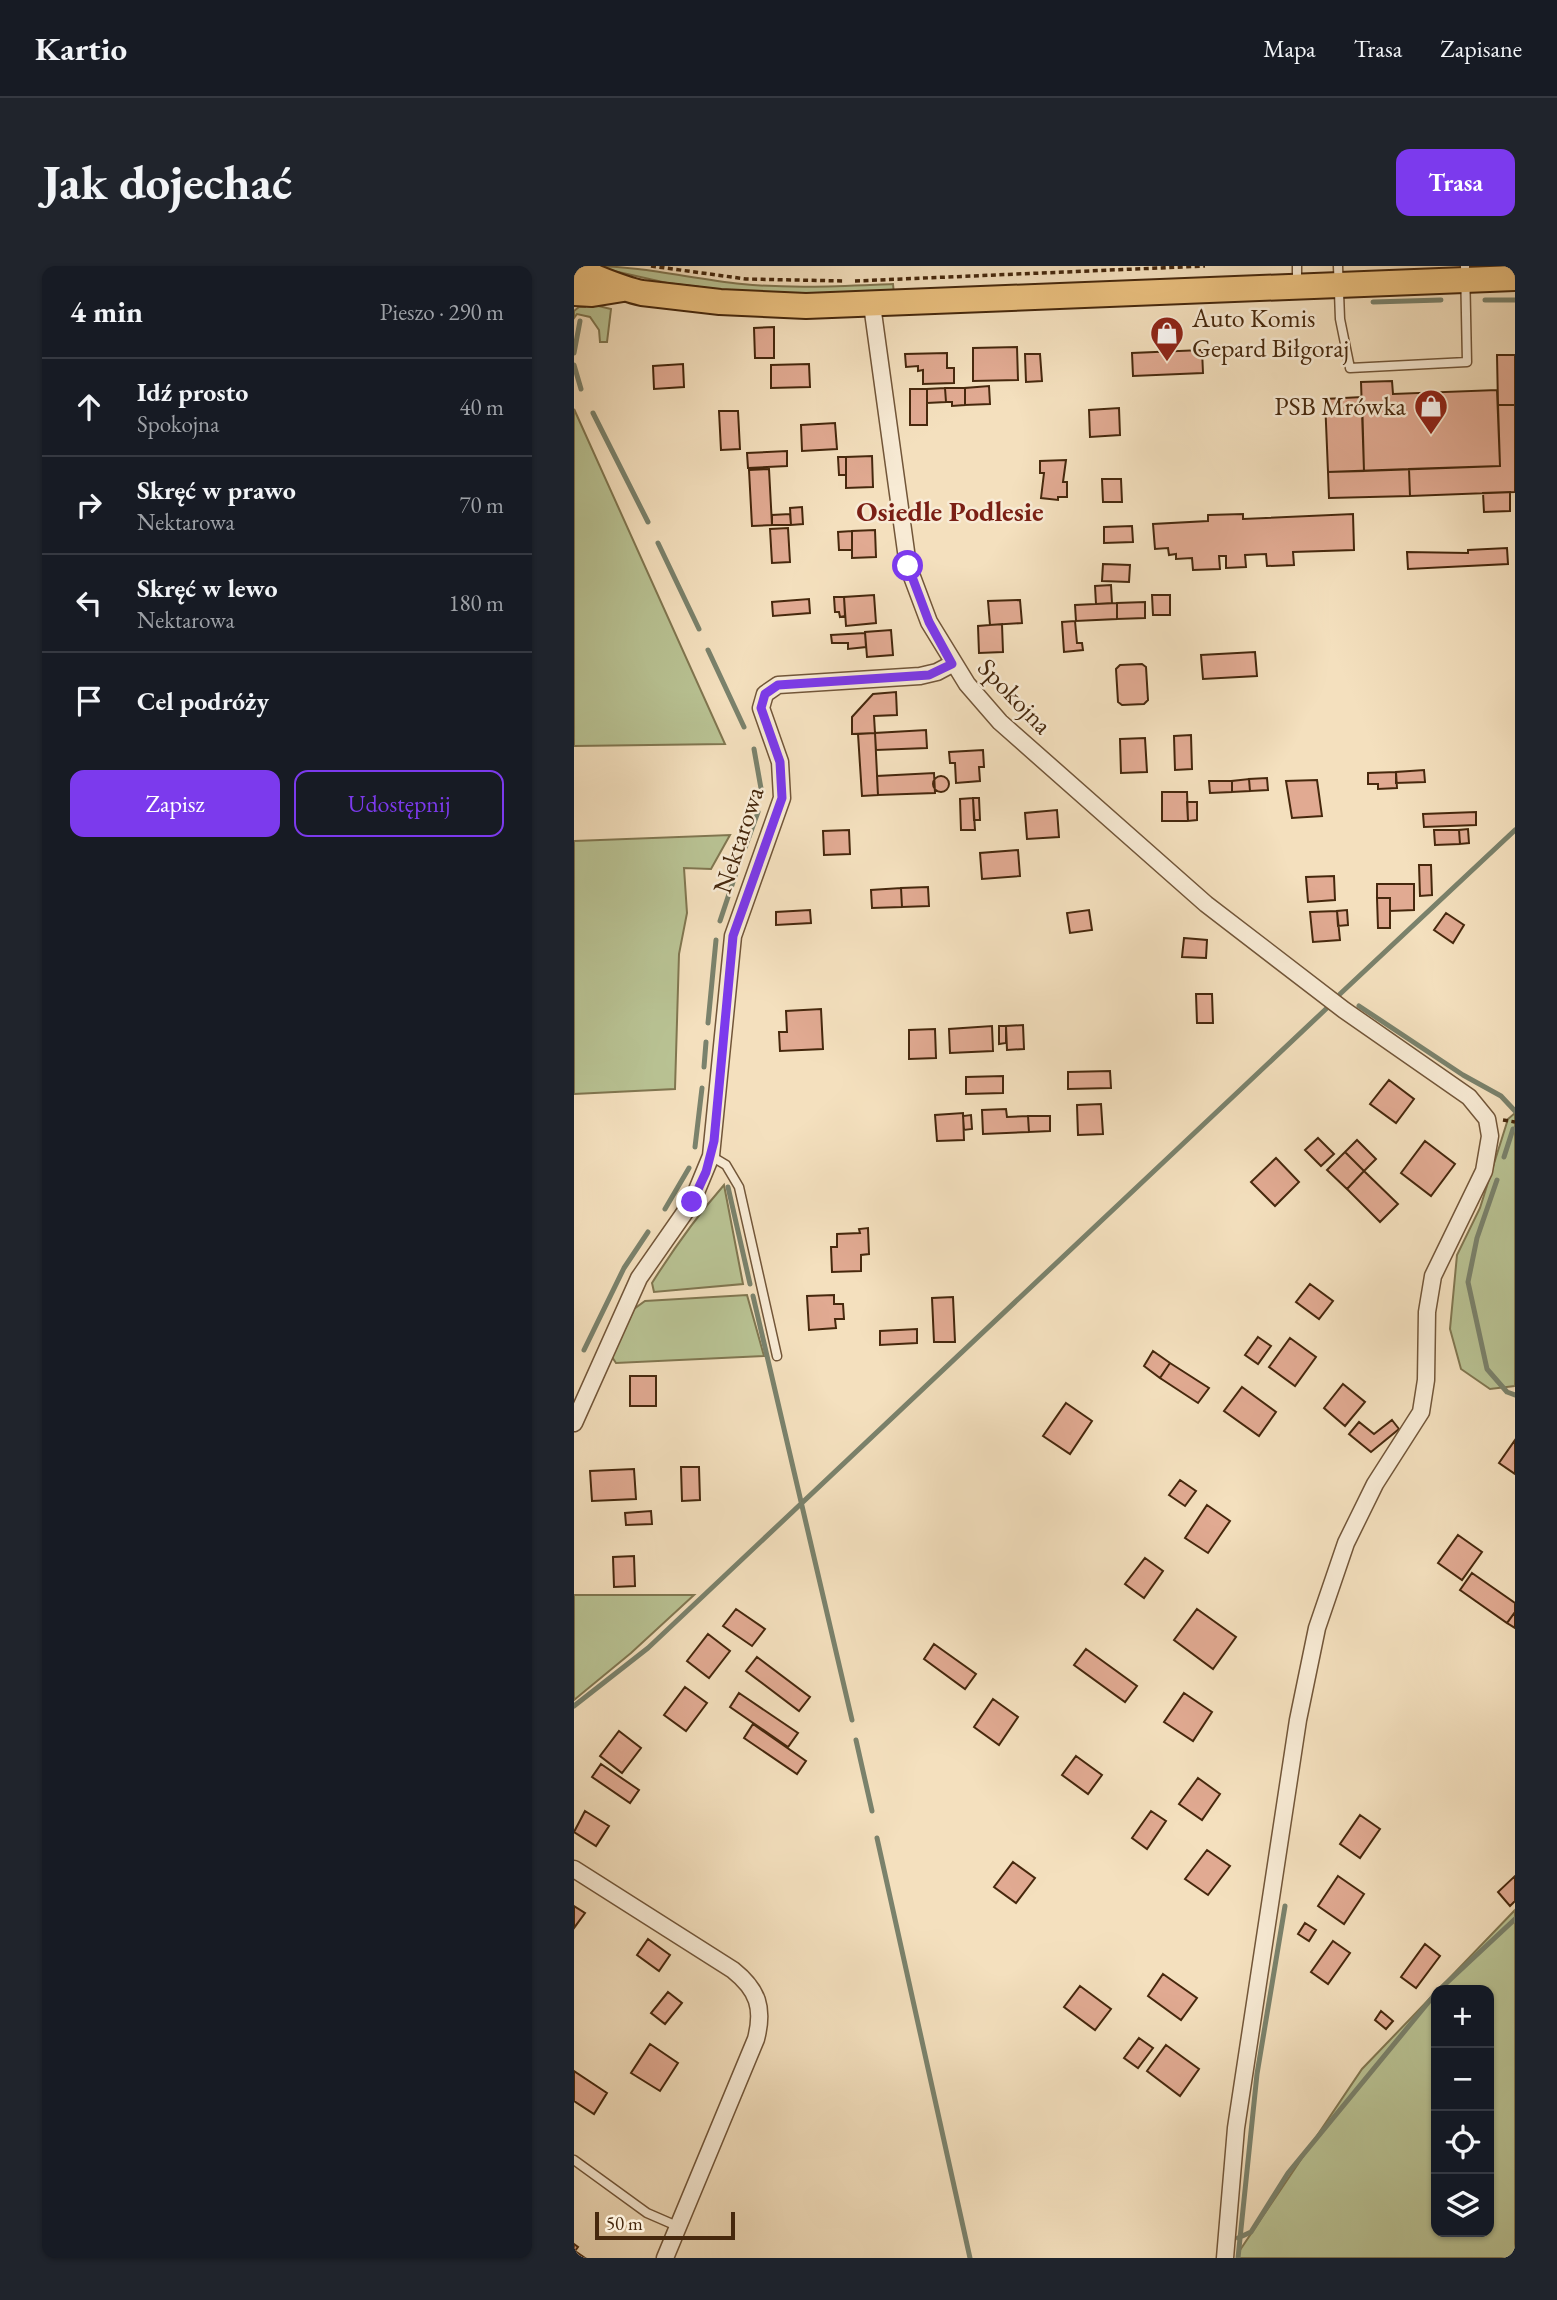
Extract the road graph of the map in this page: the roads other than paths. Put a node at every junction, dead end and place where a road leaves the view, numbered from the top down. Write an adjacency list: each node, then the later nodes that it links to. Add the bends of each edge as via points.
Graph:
1 (574, 269): 6 (main road)
2 (1465, 273): 3 (main road); 3 (lane, via 1467,362 1350,368 1340,319); 5 (main road)
3 (1339, 276): 4 (main road)
4 (1297, 277): 8 (main road)
5 (1515, 278)
6 (623, 289): 7 (main road); 8 (main road, via 745,304)
7 (574, 293)
8 (872, 305): 9 (street, Spokojna, via 905,553 920,601)
9 (952, 664): 10 (street, Nektarowa, via 929,675 778,685 762,700 762,716 780,762 782,798 733,936); 17 (street, Spokojna, via 1000,722 1216,912 1329,999 1469,1097 1486,1119 1489,1146 1478,1187 1433,1276 1420,1412 1375,1483 1346,1543 1317,1628 1298,1720 1236,2128)
10 (711, 1156): 11 (lane, via 726,1165 739,1187); 12 (street, Nektarowa, via 692,1202 636,1285)
11 (777, 1356)
12 (574, 1423)
13 (574, 1869): 15 (street, via 733,1970 759,2000 755,2039)
14 (574, 2160): 15 (lane, via 647,2213)
15 (677, 2226): 16 (street)
16 (666, 2258)
17 (1225, 2258)

